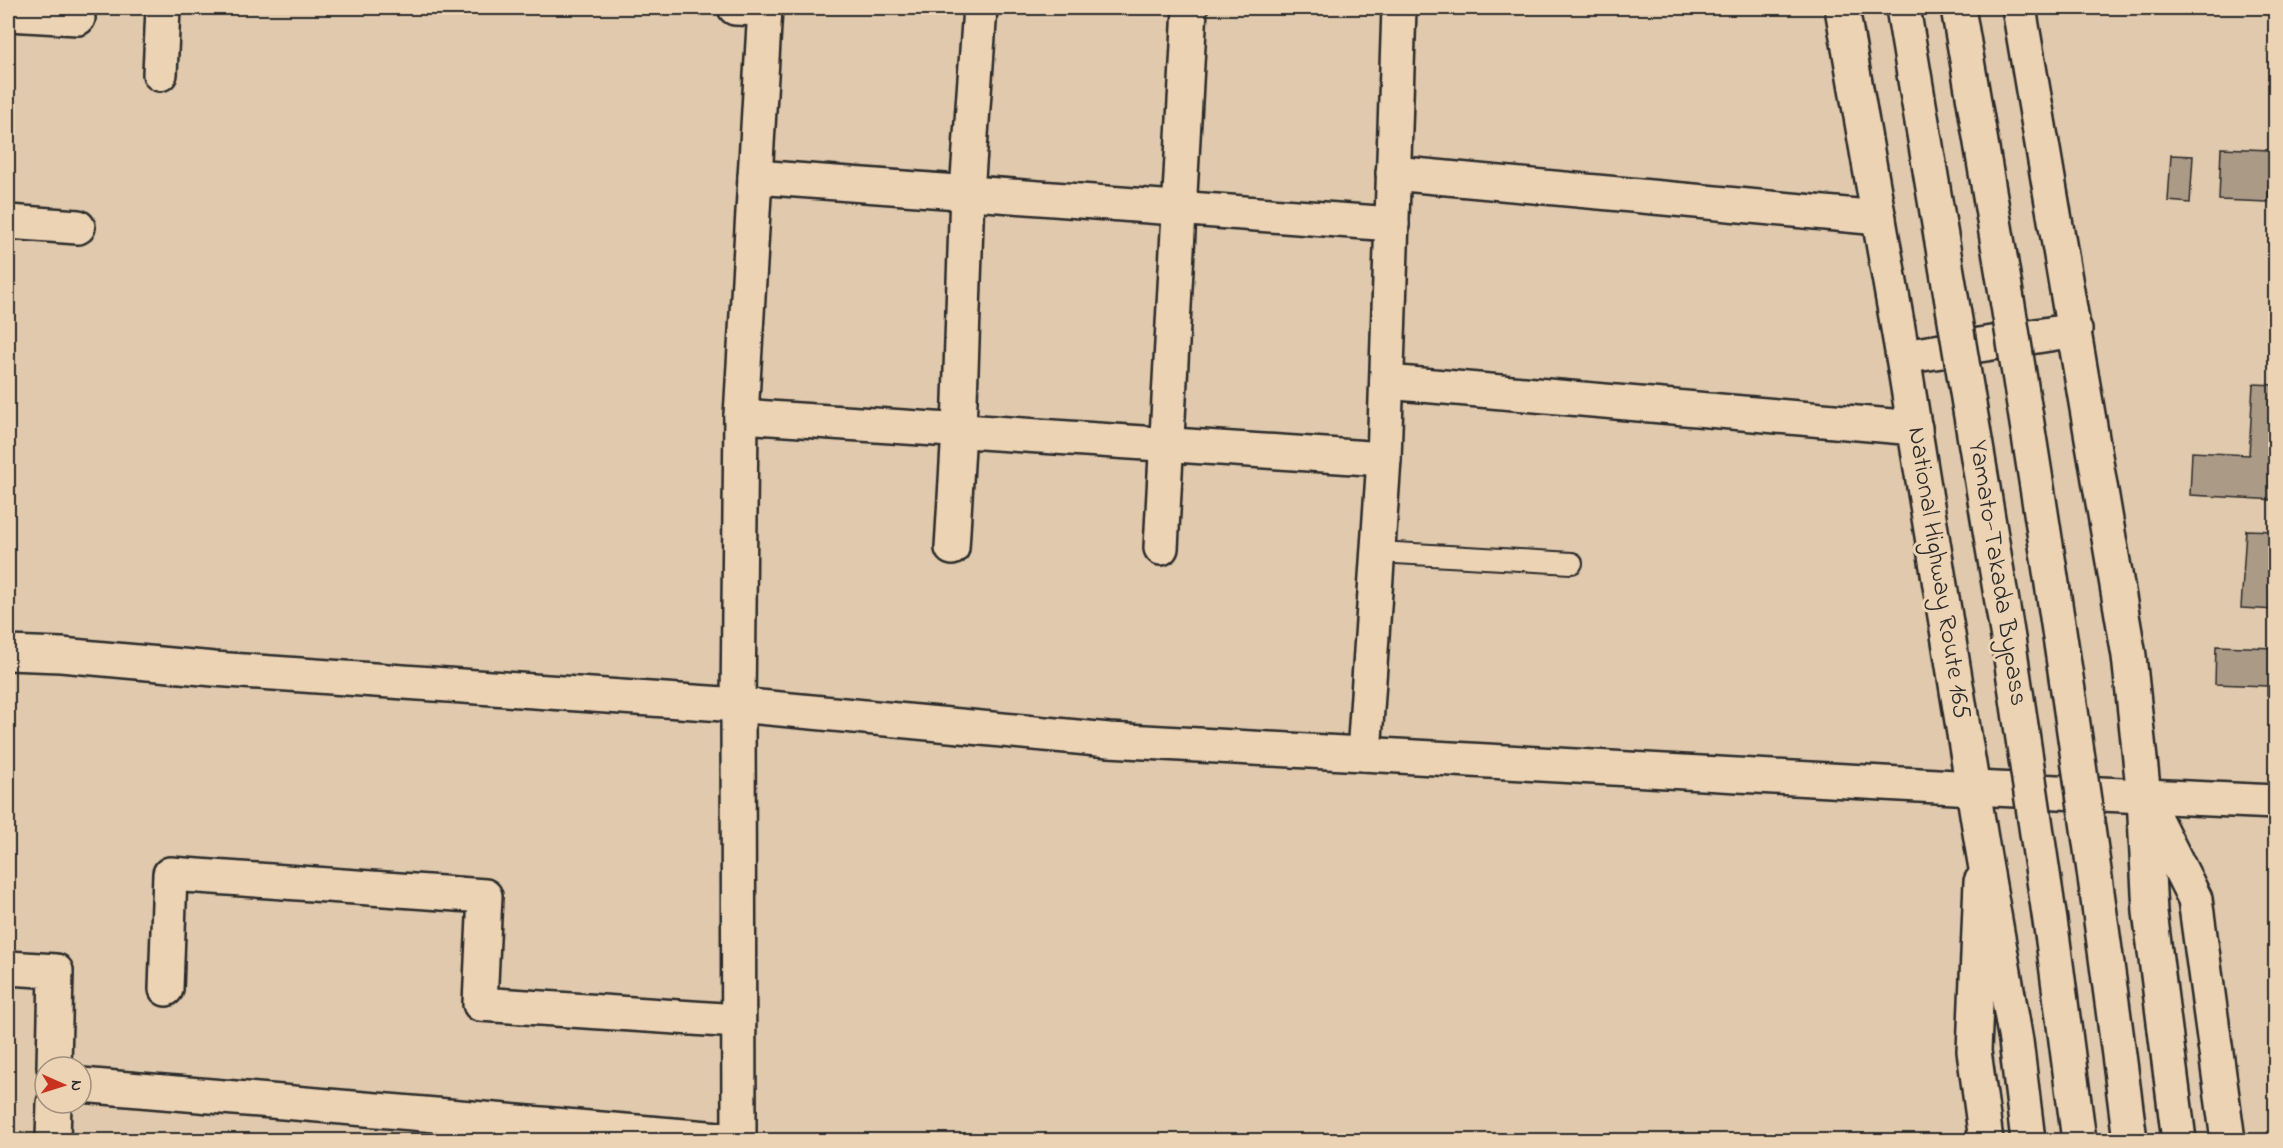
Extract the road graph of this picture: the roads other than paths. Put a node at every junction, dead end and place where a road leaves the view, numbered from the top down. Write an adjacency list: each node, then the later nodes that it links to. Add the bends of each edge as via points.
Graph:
1 (163, 8): 12 (main road)
2 (755, 8): 14 (main road)
3 (980, 8): 15 (main road)
4 (1190, 8): 16 (main road)
5 (1399, 8): 13 (main road)
6 (1842, 8): 17 (main road, National Highway Route 165)
7 (1903, 8): 51 (main road, Yamato-Takada Bypass, bridge, via 2008,638)
8 (1958, 8): 52 (main road, Yamato-Takada Bypass, bridge, via 2059,626)
9 (2019, 8): 21 (main road)
10 (8, 14): 11 (main road)
11 (78, 18)
12 (160, 74)
13 (1394, 174): 17 (main road); 19 (main road)
14 (755, 177): 15 (main road); 24 (main road)
15 (967, 192): 16 (main road); 26 (main road)
16 (1179, 208): 19 (main road); 27 (main road)
17 (1879, 218): 22 (main road, National Highway Route 165)
18 (8, 222): 20 (main road)
19 (1392, 224): 23 (main road)
20 (78, 227)
21 (2075, 330): 22 (main road); 37 (main road, via 2128,656)
22 (1903, 357): 25 (main road, National Highway Route 165)
23 (1387, 382): 25 (main road); 28 (main road)
24 (741, 416): 26 (main road); 34 (main road)
25 (1915, 428): 36 (main road, National Highway Route 165)
26 (959, 430): 27 (main road); 29 (main road)
27 (1167, 445): 28 (main road); 30 (main road)
28 (1384, 459): 31 (main road)
29 (952, 548)
30 (1161, 548)
31 (1378, 552): 32 (lane); 35 (main road)
32 (1572, 563)
33 (8, 653): 34 (main road)
34 (738, 705): 35 (main road, via 1109,740); 42 (main road)
35 (1364, 754): 36 (main road)
36 (1973, 788): 37 (main road); 39 (main road, National Highway Route 165)
37 (2144, 797): 38 (main road); 53 (main road, via 2150,912); 54 (main road, via 2195,899)
38 (2276, 802)
39 (1983, 851): 49 (main road, via 1974,1051); 50 (main road, National Highway Route 165, via 2016,1041)
40 (8, 968): 43 (main road, via 56,971)
41 (166, 989): 42 (main road, via 170,874 485,896 480,1004)
42 (738, 1021): 48 (main road)
43 (54, 1055)
44 (93, 1086): 47 (main road)
45 (54, 1115): 46 (main road)
46 (53, 1140)
47 (732, 1140)
48 (739, 1140)
49 (1986, 1140)
50 (2028, 1140)
51 (2079, 1140)
52 (2130, 1140)
53 (2179, 1140)
54 (2228, 1140)

